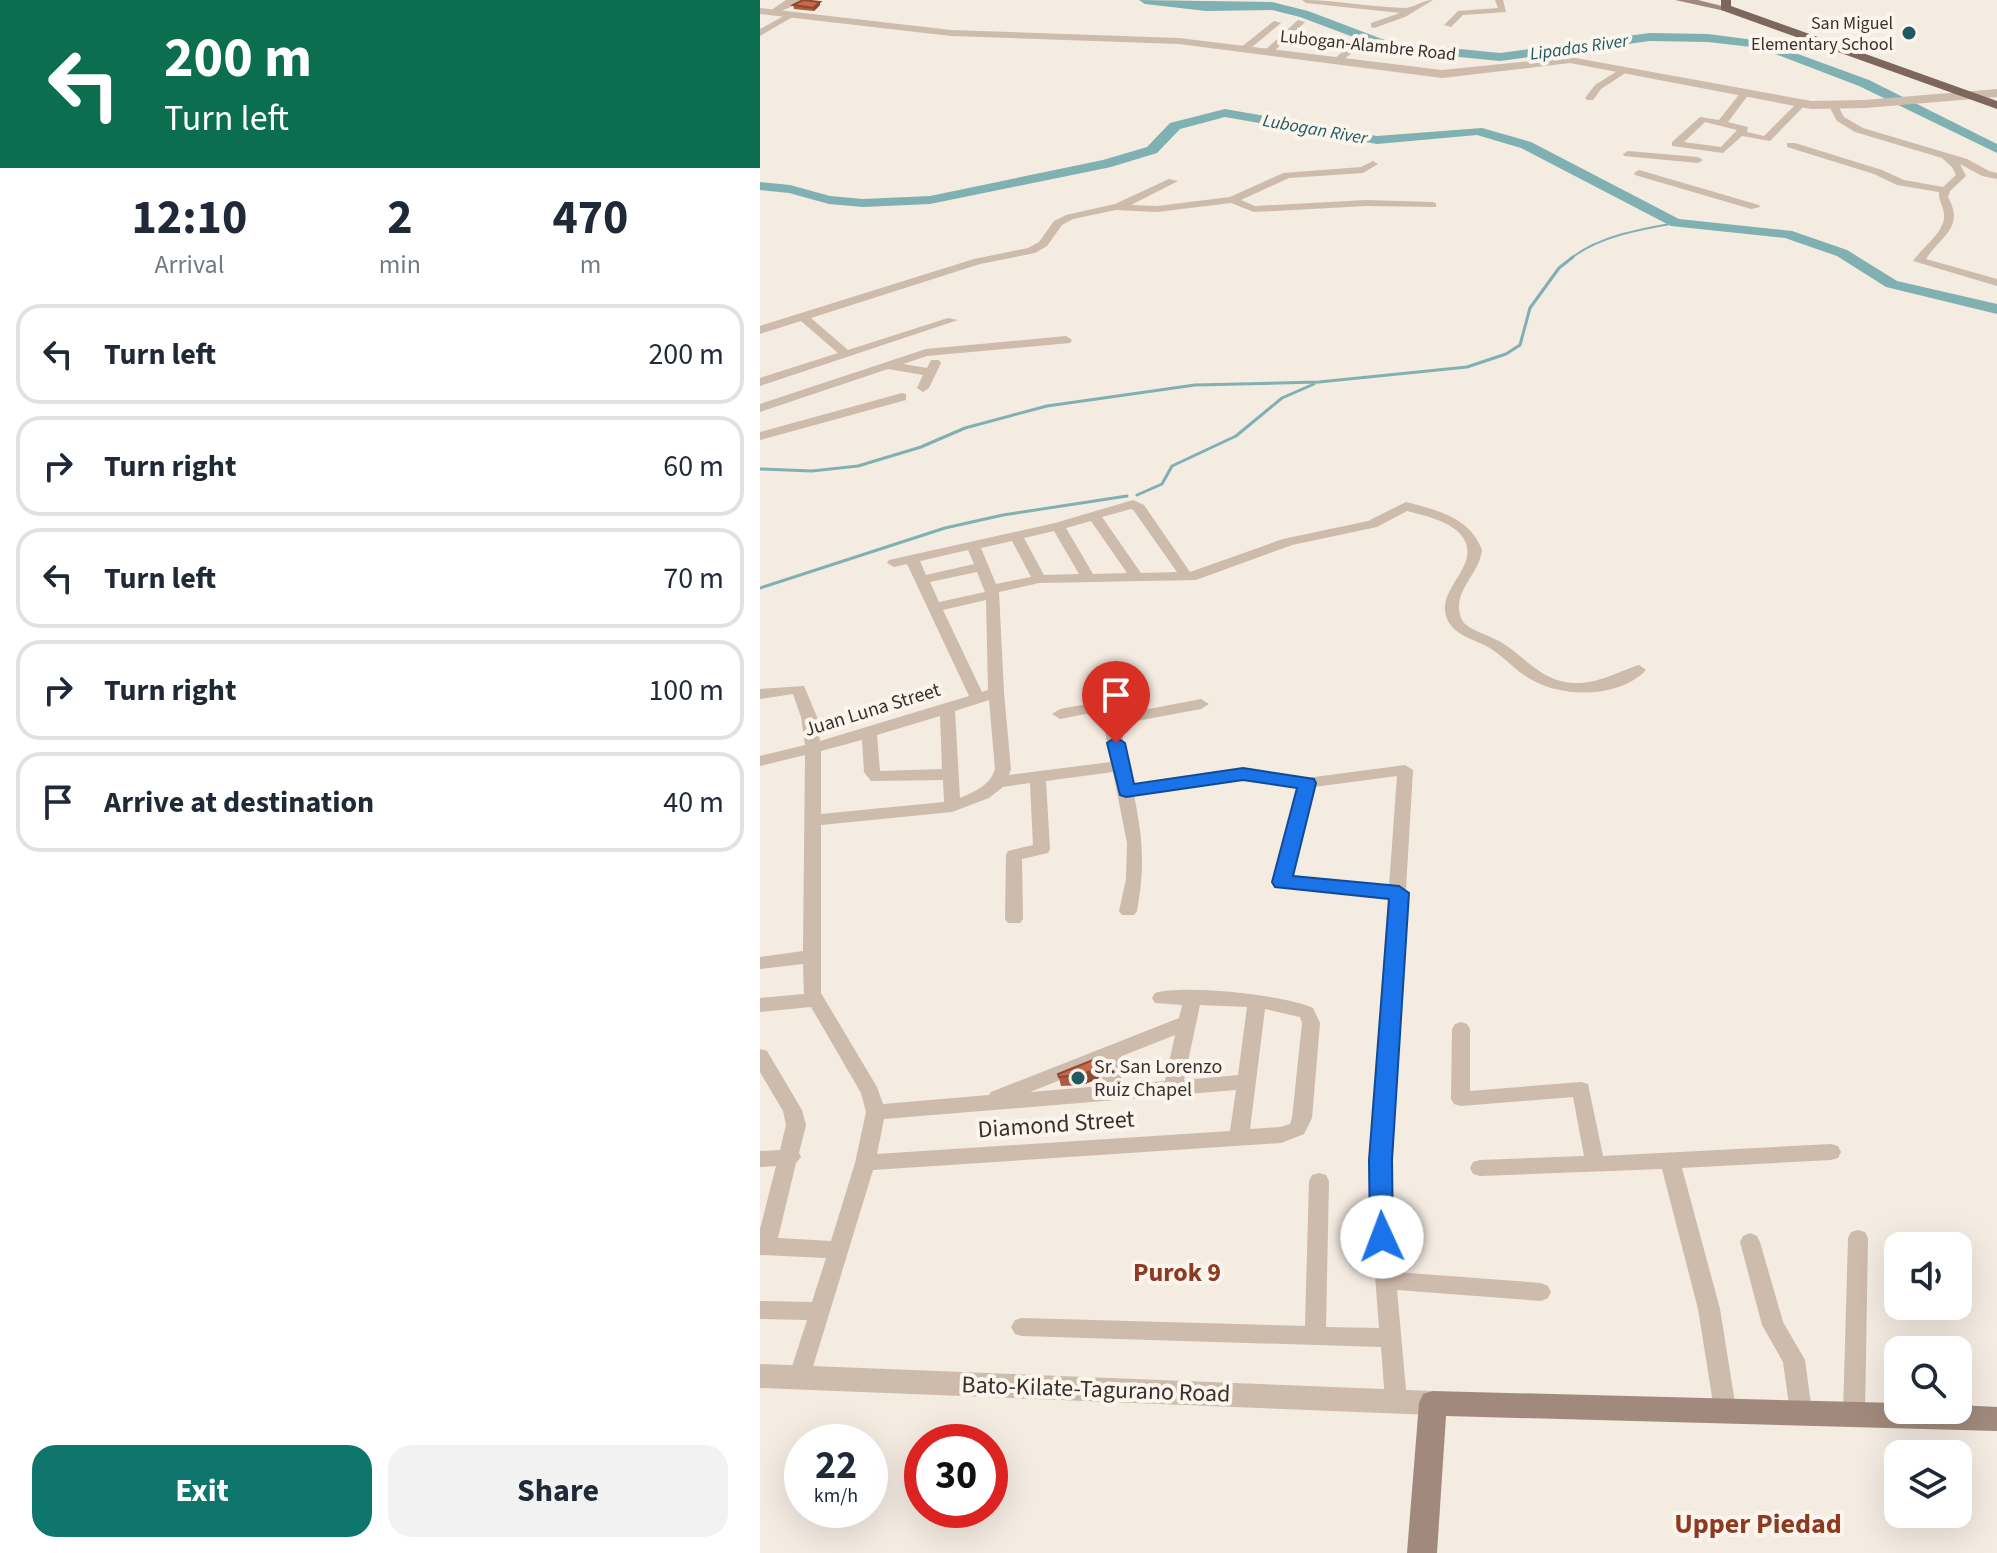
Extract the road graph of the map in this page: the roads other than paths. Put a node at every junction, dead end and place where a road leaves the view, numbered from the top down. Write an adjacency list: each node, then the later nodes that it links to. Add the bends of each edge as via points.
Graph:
1 (800, 0): 8 (street)
2 (1306, 0): 7 (street)
3 (1499, 0): 13 (street, via 1503,10 1461,13)
4 (1680, 0): 6 (main road)
5 (1428, 1): 7 (street)
6 (1725, 4): 22 (main road)
7 (1410, 5): 12 (street)
8 (766, 12): 9 (street, Lubogan-Alambre Road)
9 (792, 15): 14 (street); 16 (street, Lubogan-Alambre Road, via 924,31 1165,40)
10 (1301, 22): 17 (street)
11 (1277, 23): 16 (street)
12 (1374, 25)
13 (1448, 25)
14 (760, 33)
15 (1358, 43): 18 (street)
16 (1243, 50): 17 (street, Lubogan-Alambre Road)
17 (1267, 53): 18 (street, Lubogan-Alambre Road)
18 (1337, 61): 19 (street, Lubogan-Alambre Road, via 1451,74 1559,59)
19 (1625, 70): 21 (street, Lubogan-Alambre Road); 23 (street)
20 (1997, 93): 22 (street, Lubogan-Alambre Road)
21 (1744, 94): 24 (street, Lubogan-Alambre Road); 27 (street)
22 (1968, 95): 25 (main road); 26 (street, Lubogan-Alambre Road)
23 (1590, 98)
24 (1801, 104): 26 (street, Lubogan-Alambre Road); 28 (street, via 1766,139)
25 (1997, 105)
26 (1834, 106): 32 (street, via 1840,119 1859,130)
27 (1722, 123): 28 (street, via 1744,129); 30 (street, via 1703,119 1676,144)
28 (1740, 133): 30 (street, via 1723,150)
29 (1791, 145): 39 (street, via 1901,183)
30 (1694, 147): 33 (street)
31 (1628, 154): 33 (street)
32 (1947, 158): 36 (street); 39 (street, via 1961,176)
33 (1698, 160): 38 (street)
34 (1373, 164): 40 (street, via 1363,170 1287,175)
35 (1639, 173): 38 (street)
36 (1997, 176)
37 (1173, 181): 42 (street)
38 (1673, 183): 43 (street)
39 (1945, 190): 44 (street, via 1950,220 1919,261)
40 (1232, 200): 41 (street, via 1254,209); 42 (street, via 1157,209)
41 (1432, 205)
42 (1116, 207): 46 (street, via 1063,220 1031,251 978,261)
43 (1755, 207)
44 (1997, 283)
45 (942, 311): 50 (street, via 952,320)
46 (803, 317): 47 (street); 50 (street)
47 (760, 330)
48 (1066, 340): 49 (street)
49 (941, 351): 51 (street); 52 (street)
50 (840, 356): 53 (street); 54 (street)
51 (888, 366): 52 (street); 54 (street)
52 (930, 372): 55 (street)
53 (763, 377)
54 (853, 377): 57 (street)
55 (923, 388)
56 (902, 397): 58 (street)
57 (760, 408)
58 (760, 436)
59 (1094, 516): 60 (street); 67 (street); 68 (street, via 1136,506)
60 (1058, 526): 61 (street); 66 (street)
61 (1016, 536): 62 (street); 69 (street)
62 (973, 545): 63 (street); 65 (street)
63 (912, 559): 64 (street); 70 (street)
64 (894, 563)
65 (983, 566): 70 (street); 71 (street)
66 (1088, 577): 67 (street); 69 (street)
67 (1137, 577): 68 (street)
68 (1187, 577): 73 (street, via 1288,542 1372,524 1406,506 1447,520 1471,539 1472,564 1452,602 1453,616 1464,630 1545,682 1565,687 1605,687)
69 (1039, 579): 71 (street)
70 (922, 580): 72 (street)
71 (993, 592): 72 (street); 74 (street)
72 (935, 607): 76 (street)
73 (1639, 670)
74 (996, 693): 76 (street, Juan Luna Street); 87 (street, via 1003,769)
75 (760, 694): 82 (street, via 799,689)
76 (977, 698): 78 (street, Juan Luna Street)
77 (1201, 704): 80 (street)
78 (947, 708): 81 (street, Juan Luna Street); 85 (street)
79 (1060, 714): 80 (street, via 1108,705)
80 (1112, 721): 84 (street)
81 (869, 732): 82 (street, Juan Luna Street); 85 (street, via 872,772 877,777)
82 (813, 749): 83 (street, Juan Luna Street); 91 (street)
83 (760, 761)
84 (1121, 766): 86 (street); 89 (street)
85 (952, 774): 90 (street)
86 (1038, 778): 87 (street); 94 (street, via 1042,849 1014,855)
87 (999, 782): 90 (street)
88 (1307, 783): 89 (street, via 1243,774); 92 (street, via 1282,882); 92 (street, via 1405,770)
89 (1126, 791): 93 (street, via 1136,860)
90 (952, 807): 91 (street)
91 (814, 820): 95 (street)
92 (1399, 893): 124 (street, via 1380,1160)
93 (1128, 911)
94 (1014, 919)
95 (811, 957): 96 (street); 99 (street)
96 (760, 963)
97 (1161, 998): 98 (street)
98 (1192, 999): 100 (street); 102 (street)
99 (814, 1000): 101 (street); 110 (street, via 870,1092)
100 (1257, 1002): 106 (street); 111 (street, Diamond Street, via 1293,1006 1309,1018 1302,1118 1288,1134)
101 (760, 1005)
102 (1186, 1023): 104 (street); 107 (street)
103 (1461, 1029): 117 (street, via 1461,1099 1581,1089)
104 (1113, 1051): 108 (street); 109 (street)
105 (760, 1056): 113 (street, via 795,1117)
106 (1246, 1082): 107 (street); 111 (street)
107 (1173, 1087): 108 (street)
108 (1111, 1091): 109 (street)
109 (980, 1104): 110 (street)
110 (876, 1112): 116 (street)
111 (1239, 1136): 116 (street, Diamond Street)
112 (1831, 1152): 115 (street)
113 (791, 1157): 114 (street); 122 (street)
114 (760, 1159)
115 (1670, 1161): 117 (street); 135 (street, via 1706,1296)
116 (865, 1163): 123 (street)
117 (1595, 1165): 118 (street)
118 (1480, 1168)
119 (1319, 1181): 129 (street)
120 (1858, 1238): 137 (street)
121 (1750, 1242): 136 (street, via 1773,1325 1794,1360)
122 (763, 1246): 123 (street)
123 (840, 1250): 127 (street)
124 (1386, 1280): 125 (street); 130 (street)
125 (1541, 1292)
126 (760, 1310): 127 (street)
127 (819, 1311): 132 (street)
128 (1022, 1327): 129 (street)
129 (1315, 1335): 130 (street)
130 (1391, 1338): 133 (street)
131 (760, 1376): 132 (street, Bato-Kilate-Tagurano Road)
132 (800, 1376): 133 (street, Bato-Kilate-Tagurano Road)
133 (1396, 1401): 134 (street, Bato-Kilate-Tagurano Road)
134 (1433, 1403): 135 (main road); 139 (main road)
135 (1725, 1409): 136 (main road)
136 (1801, 1412): 137 (main road)
137 (1854, 1414): 138 (main road)
138 (1997, 1419)
139 (1422, 1553)

